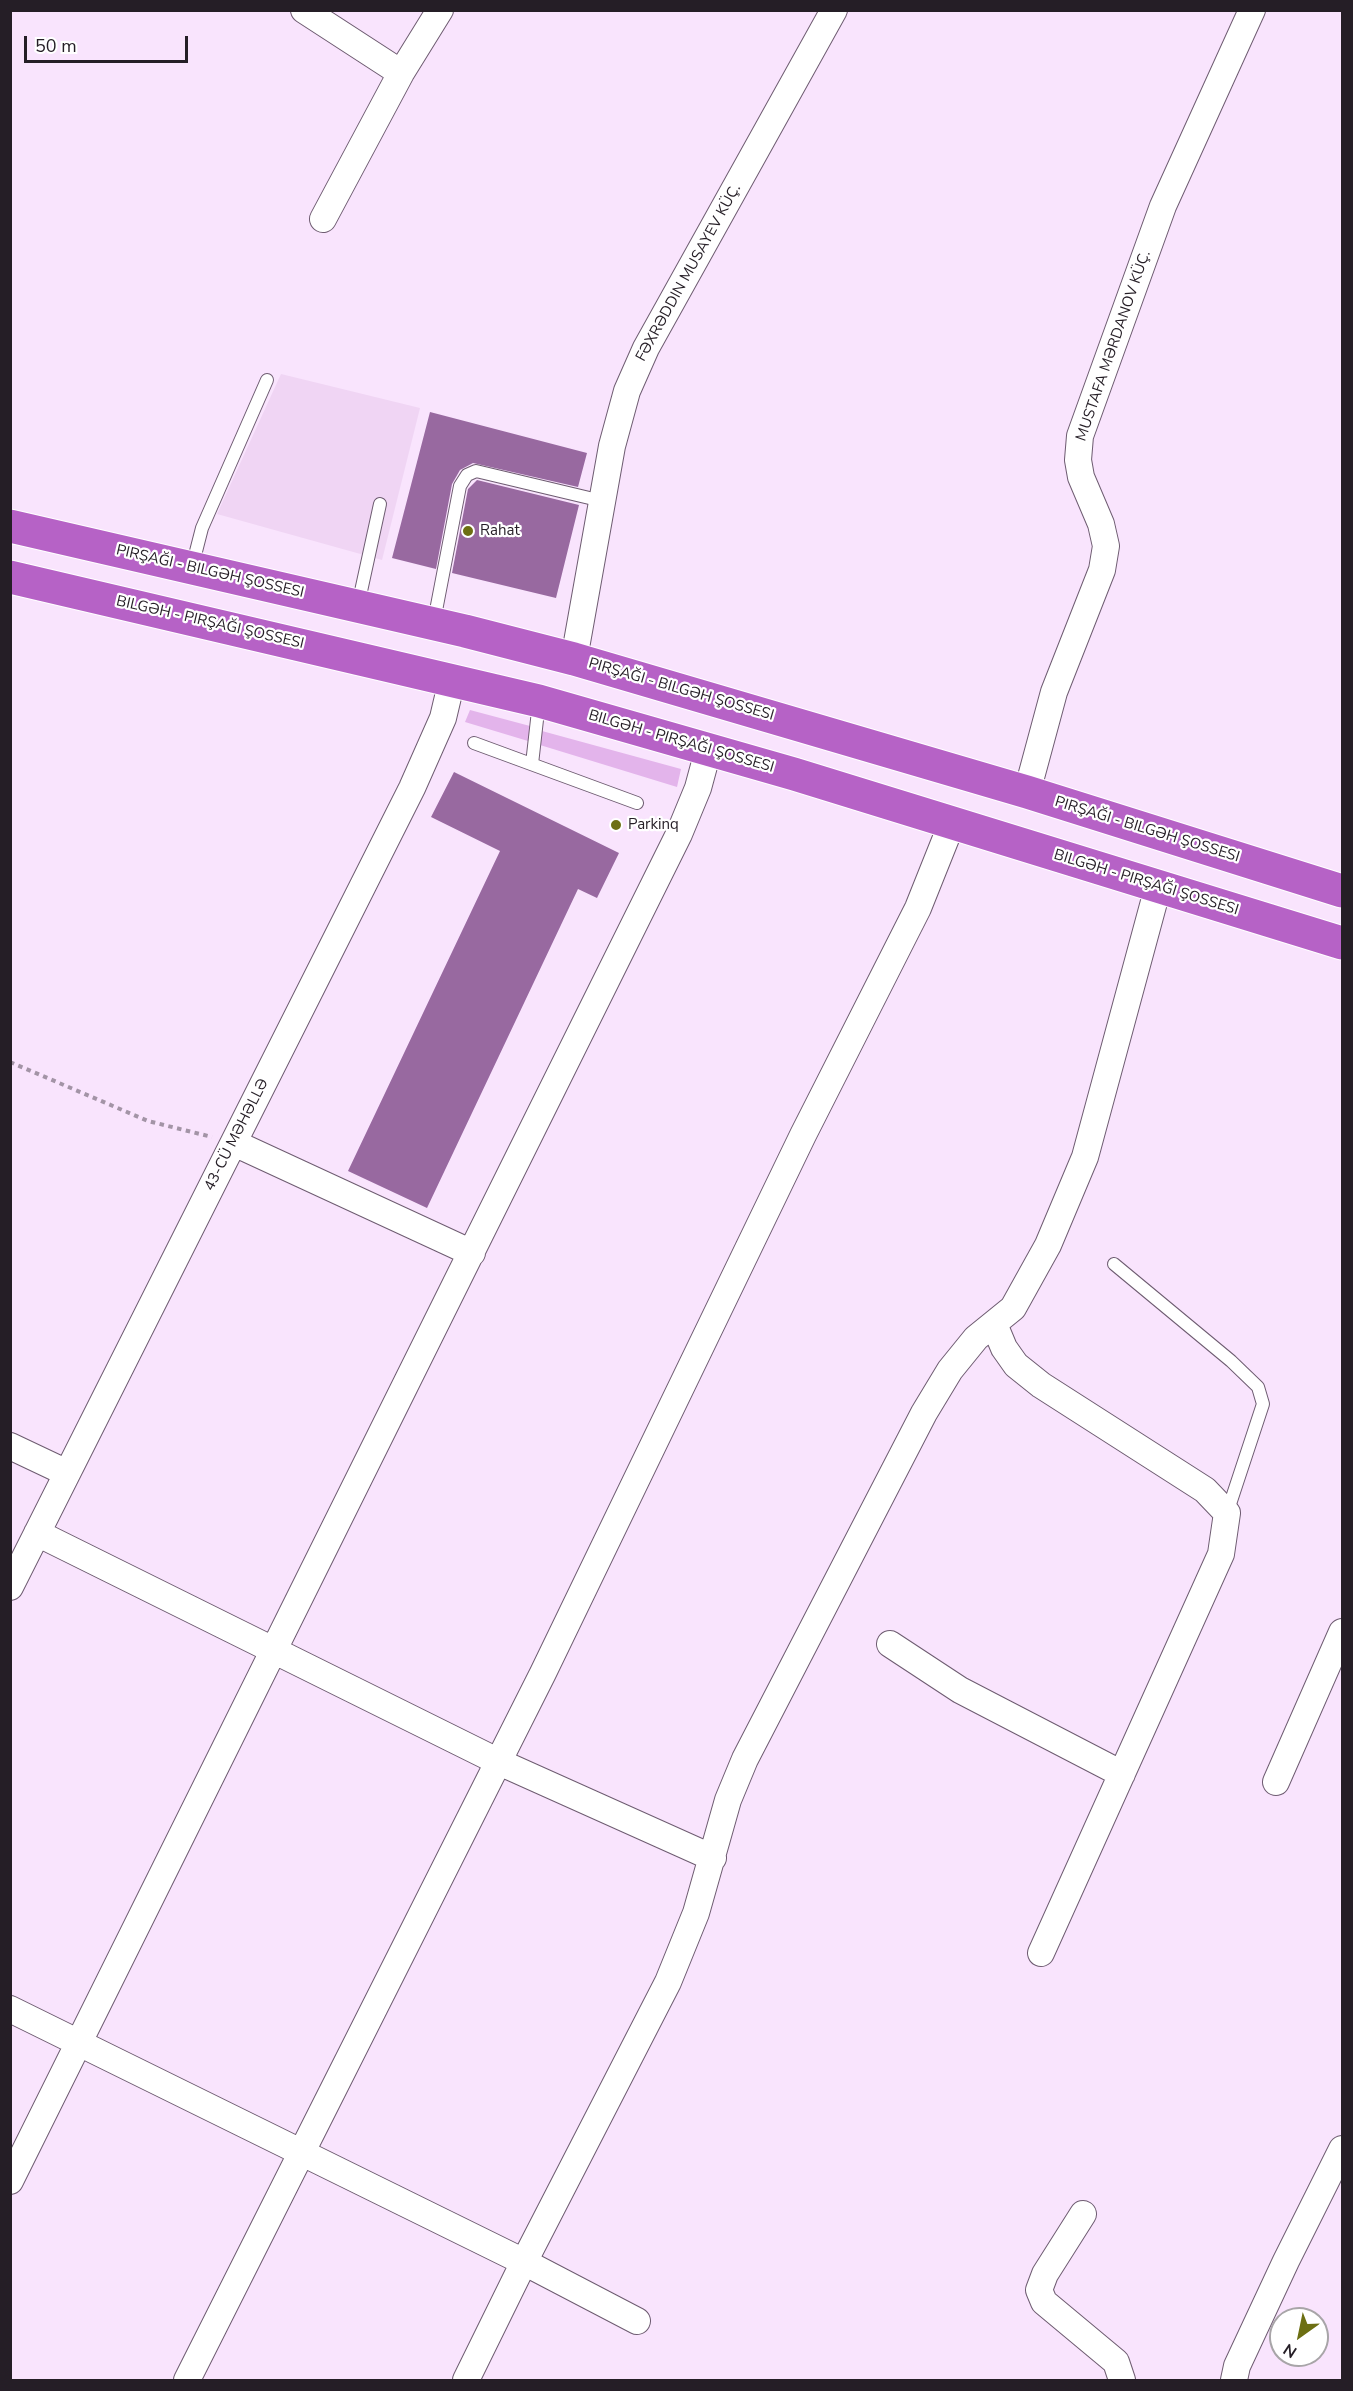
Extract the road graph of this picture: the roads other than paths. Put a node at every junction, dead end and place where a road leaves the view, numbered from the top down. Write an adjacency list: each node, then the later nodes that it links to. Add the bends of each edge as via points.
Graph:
1 (304, 10): 5 (street)
2 (440, 10): 5 (street)
3 (834, 10): 8 (street, FƏXRƏDDIN MUSAYEV KÜÇ., via 646,348 627,391)
4 (1252, 10): 21 (street, MUSTAFA MƏRDANOV KÜÇ., via 1162,206 1080,436 1081,477 1106,546 1102,570 1054,692)
5 (401, 73): 6 (street)
6 (323, 219)
7 (267, 380): 11 (lane, via 202,528)
8 (602, 501): 14 (lane, via 476,471 467,475 460,486); 15 (street, FƏXRƏDDIN MUSAYEV KÜÇ.)
9 (380, 504): 13 (lane)
10 (10, 526): 11 (highway)
11 (192, 568): 13 (highway)
12 (10, 577): 16 (highway)
13 (357, 606): 14 (highway)
14 (433, 624): 15 (highway)
15 (574, 659): 21 (highway)
16 (452, 680): 17 (highway); 27 (street, 43-CÜ MƏHƏLLƏ, via 432,748)
17 (540, 701): 19 (highway); 20 (lane)
18 (474, 743): 20 (lane)
19 (708, 751): 23 (highway); 28 (street, via 679,834)
20 (532, 764): 22 (lane)
21 (1027, 792): 25 (highway)
22 (637, 803)
23 (952, 823): 24 (highway); 39 (street, via 918,908)
24 (1158, 887): 26 (highway); 30 (street, via 1085,1157 1025,1291)
25 (1342, 891)
26 (1342, 943)
27 (234, 1143): 28 (street); 32 (street, 43-CÜ MƏHƏLLƏ)
28 (472, 1253): 38 (street)
29 (1114, 1264): 33 (lane, via 1258,1387 1263,1404)
30 (994, 1324): 33 (street, via 1016,1365 1205,1490); 42 (street, via 976,1338 950,1370 924,1413 745,1759 728,1800)
31 (10, 1446): 32 (street)
32 (67, 1473): 34 (street, 43-CÜ MƏHƏLLƏ)
33 (1227, 1513): 40 (street, via 1221,1554)
34 (37, 1533): 35 (street, 43-CÜ MƏHƏLLƏ); 38 (street)
35 (10, 1587)
36 (1342, 1632): 41 (street)
37 (890, 1644): 40 (street, via 960,1689)
38 (275, 1652): 39 (street); 45 (street)
39 (500, 1762): 42 (street); 47 (street)
40 (1122, 1774): 43 (street)
41 (1276, 1782)
42 (713, 1858): 50 (street, via 668,1982)
43 (1041, 1953)
44 (10, 2009): 45 (street)
45 (78, 2042): 47 (street); 48 (street)
46 (1342, 2149): 55 (street, via 1286,2261)
47 (301, 2151): 50 (street); 52 (street)
48 (10, 2181)
49 (1083, 2214): 54 (street, via 1039,2290 1044,2302 1116,2362)
50 (524, 2262): 51 (street); 53 (street)
51 (637, 2321)
52 (187, 2380)
53 (466, 2380)
54 (1122, 2380)
55 (1234, 2380)

